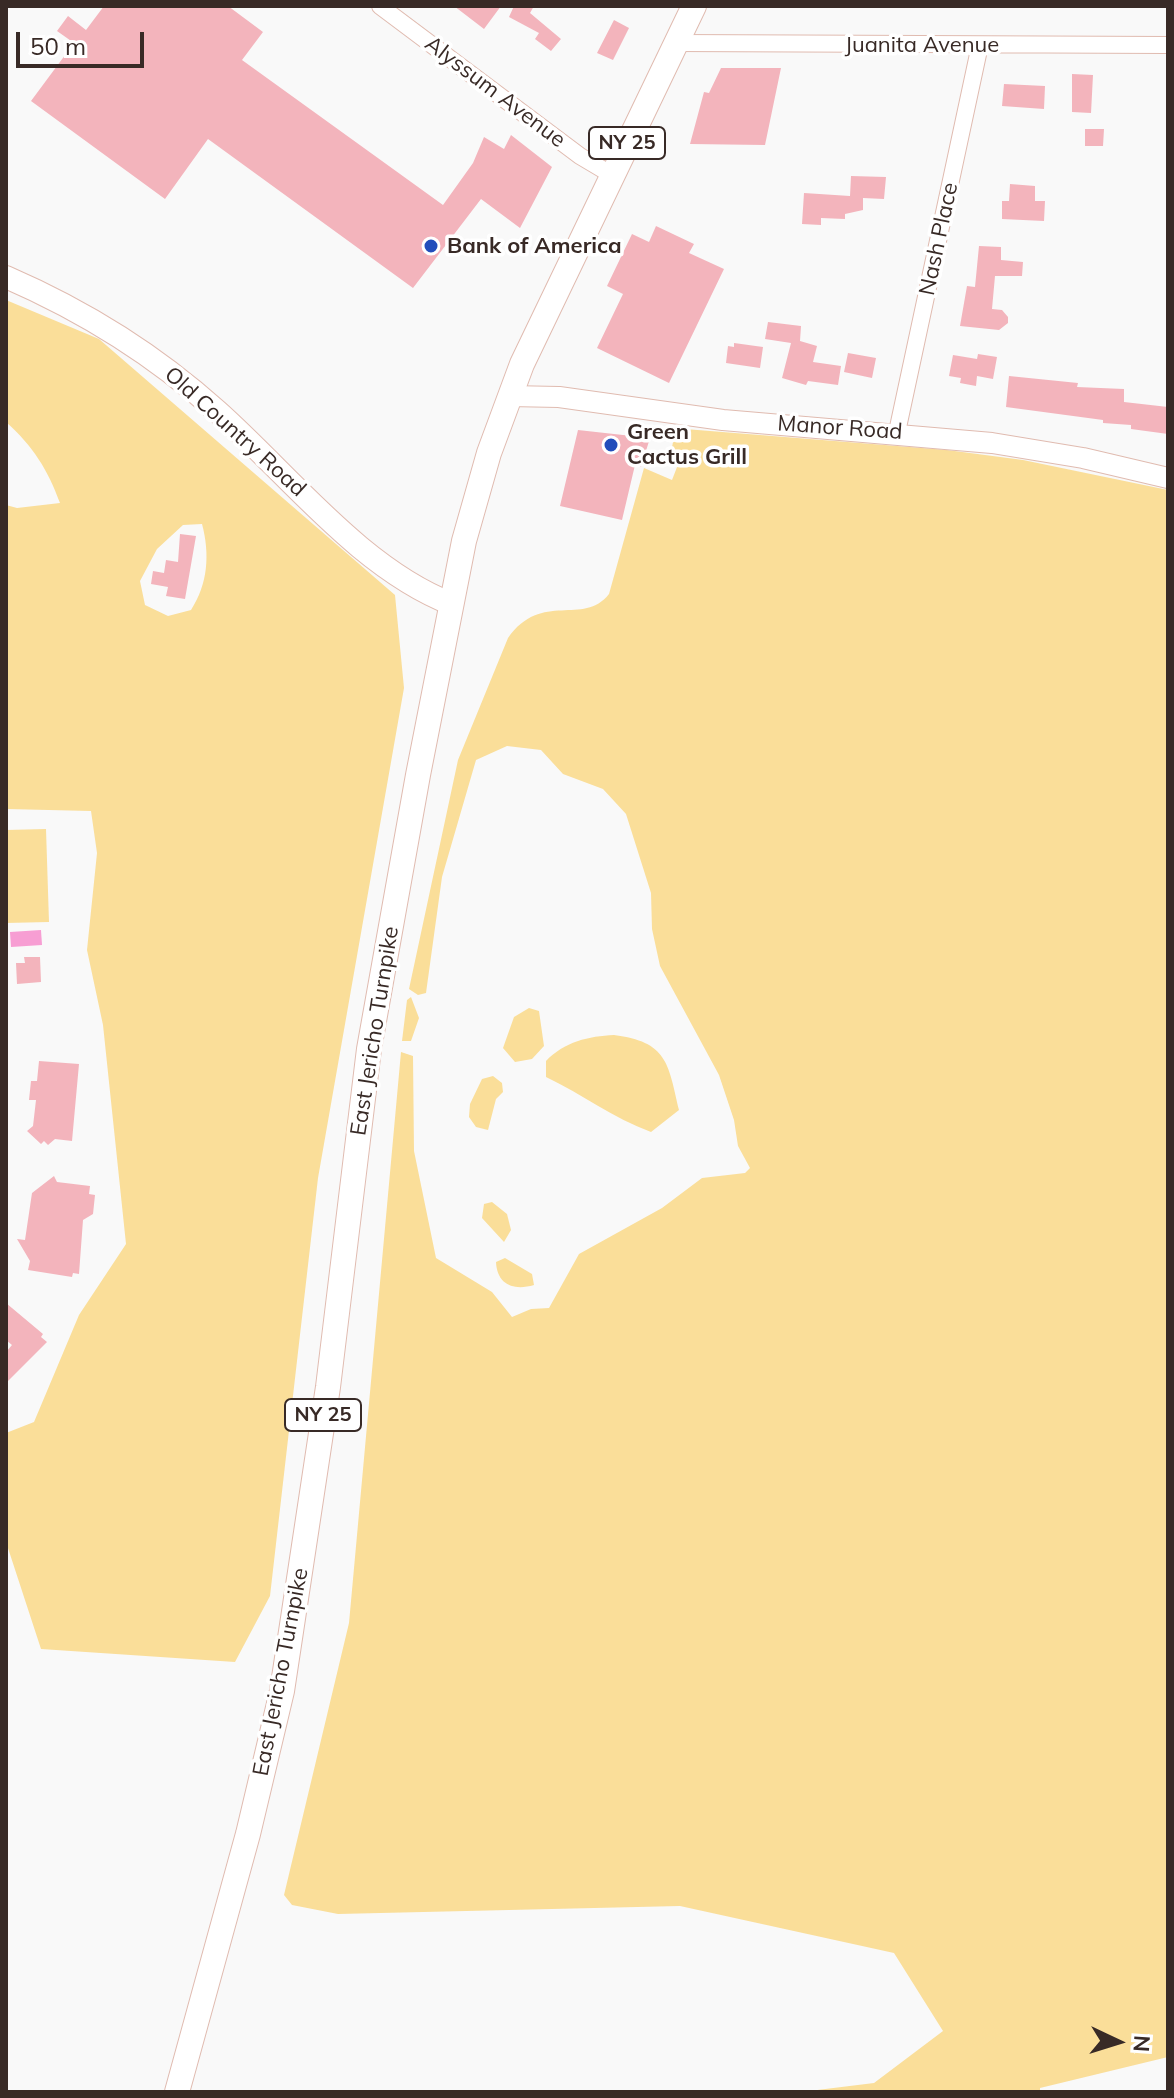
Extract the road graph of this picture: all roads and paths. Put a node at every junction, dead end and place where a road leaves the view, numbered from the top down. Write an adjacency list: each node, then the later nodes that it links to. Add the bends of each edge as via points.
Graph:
1 (380, 6): 6 (street, Alyssum Avenue)
2 (694, 6): 3 (main road, East Jericho Turnpike / NY 25)
3 (676, 43): 4 (street, Juanita Avenue); 6 (main road, East Jericho Turnpike / NY 25)
4 (980, 45): 5 (street, Juanita Avenue); 9 (street, Nash Place)
5 (1168, 45)
6 (612, 175): 8 (main road, East Jericho Turnpike / NY 25)
7 (6, 277): 11 (main road, Old Country Road, via 72,310 174,374 362,546 414,589)
8 (509, 396): 9 (street, Manor Road, via 559,397 723,420); 11 (main road, East Jericho Turnpike / NY 25, via 464,541)
9 (897, 432): 10 (street, Manor Road, via 1083,458)
10 (1168, 478)
11 (452, 604): 12 (main road, East Jericho Turnpike / NY 25, via 369,1049 328,1387 282,1691)
12 (177, 2092)

